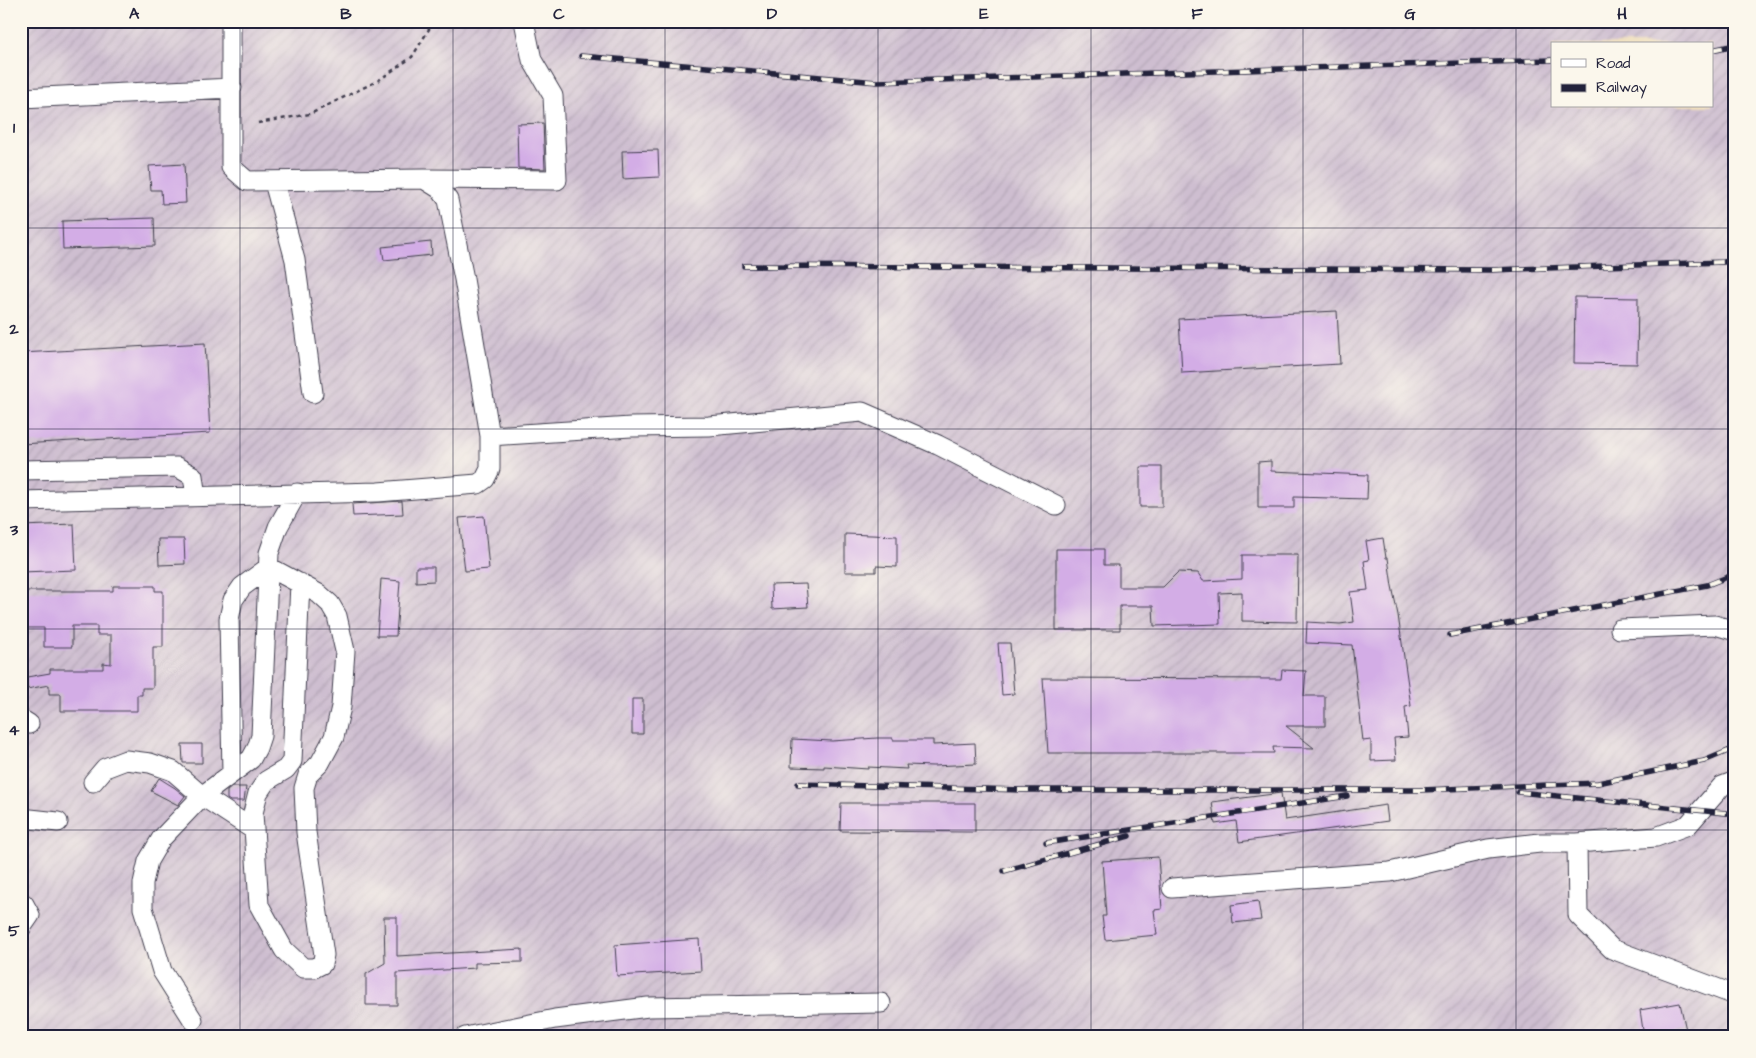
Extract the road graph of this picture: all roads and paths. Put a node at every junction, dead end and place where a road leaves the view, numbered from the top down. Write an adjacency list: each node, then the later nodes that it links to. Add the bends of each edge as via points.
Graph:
1 (231, 21): 4 (street)
2 (434, 21): 6 (path, via 412,57 379,80 310,114)
3 (524, 21): 7 (street, via 532,60 553,96 557,180)
4 (232, 88): 5 (street); 8 (street, via 231,167 247,181)
5 (21, 98)
6 (258, 123)
7 (424, 179): 8 (street); 10 (street, via 440,189 448,200)
8 (274, 182): 9 (street, via 295,260)
9 (313, 393)
10 (490, 436): 12 (street, via 490,469 478,484 378,492); 15 (street, via 631,427 709,426 862,412 938,445)
11 (21, 470): 13 (street, via 177,467 193,476)
12 (297, 493): 13 (street); 16 (street, via 274,537)
13 (196, 497): 14 (street)
14 (21, 501)
15 (1056, 505)
16 (268, 567): 17 (street); 20 (street, via 261,736); 21 (street, via 242,587 233,600 229,619)
17 (300, 583): 22 (street, via 292,761); 28 (street, via 330,604 337,616 345,651 341,707 334,737 320,764 308,775 304,788 306,832 324,956 322,964 314,968 303,968 284,950 259,905)
18 (1620, 629): 19 (street, via 1715,625)
19 (1735, 631)
20 (257, 748): 21 (street, via 251,758); 22 (street)
21 (232, 773): 25 (street)
22 (275, 776): 28 (street, via 266,781 258,793 253,813)
23 (1735, 781): 29 (street, via 1722,786 1688,825 1656,837)
24 (93, 782): 25 (street, via 105,768 126,760 150,763 173,771)
25 (202, 796): 28 (street); 35 (street, via 162,839 148,861 143,883 143,908 162,971)
26 (21, 818): 27 (street)
27 (58, 822)
28 (254, 830)
29 (1577, 843): 30 (street, via 1488,849 1390,872); 33 (street, via 1578,915 1612,949)
30 (1172, 888)
31 (21, 902): 32 (street, via 30,915)
32 (21, 928)
33 (1735, 995)
34 (881, 1003): 36 (street, via 648,1007 555,1019)
35 (193, 1020)
36 (465, 1037)

